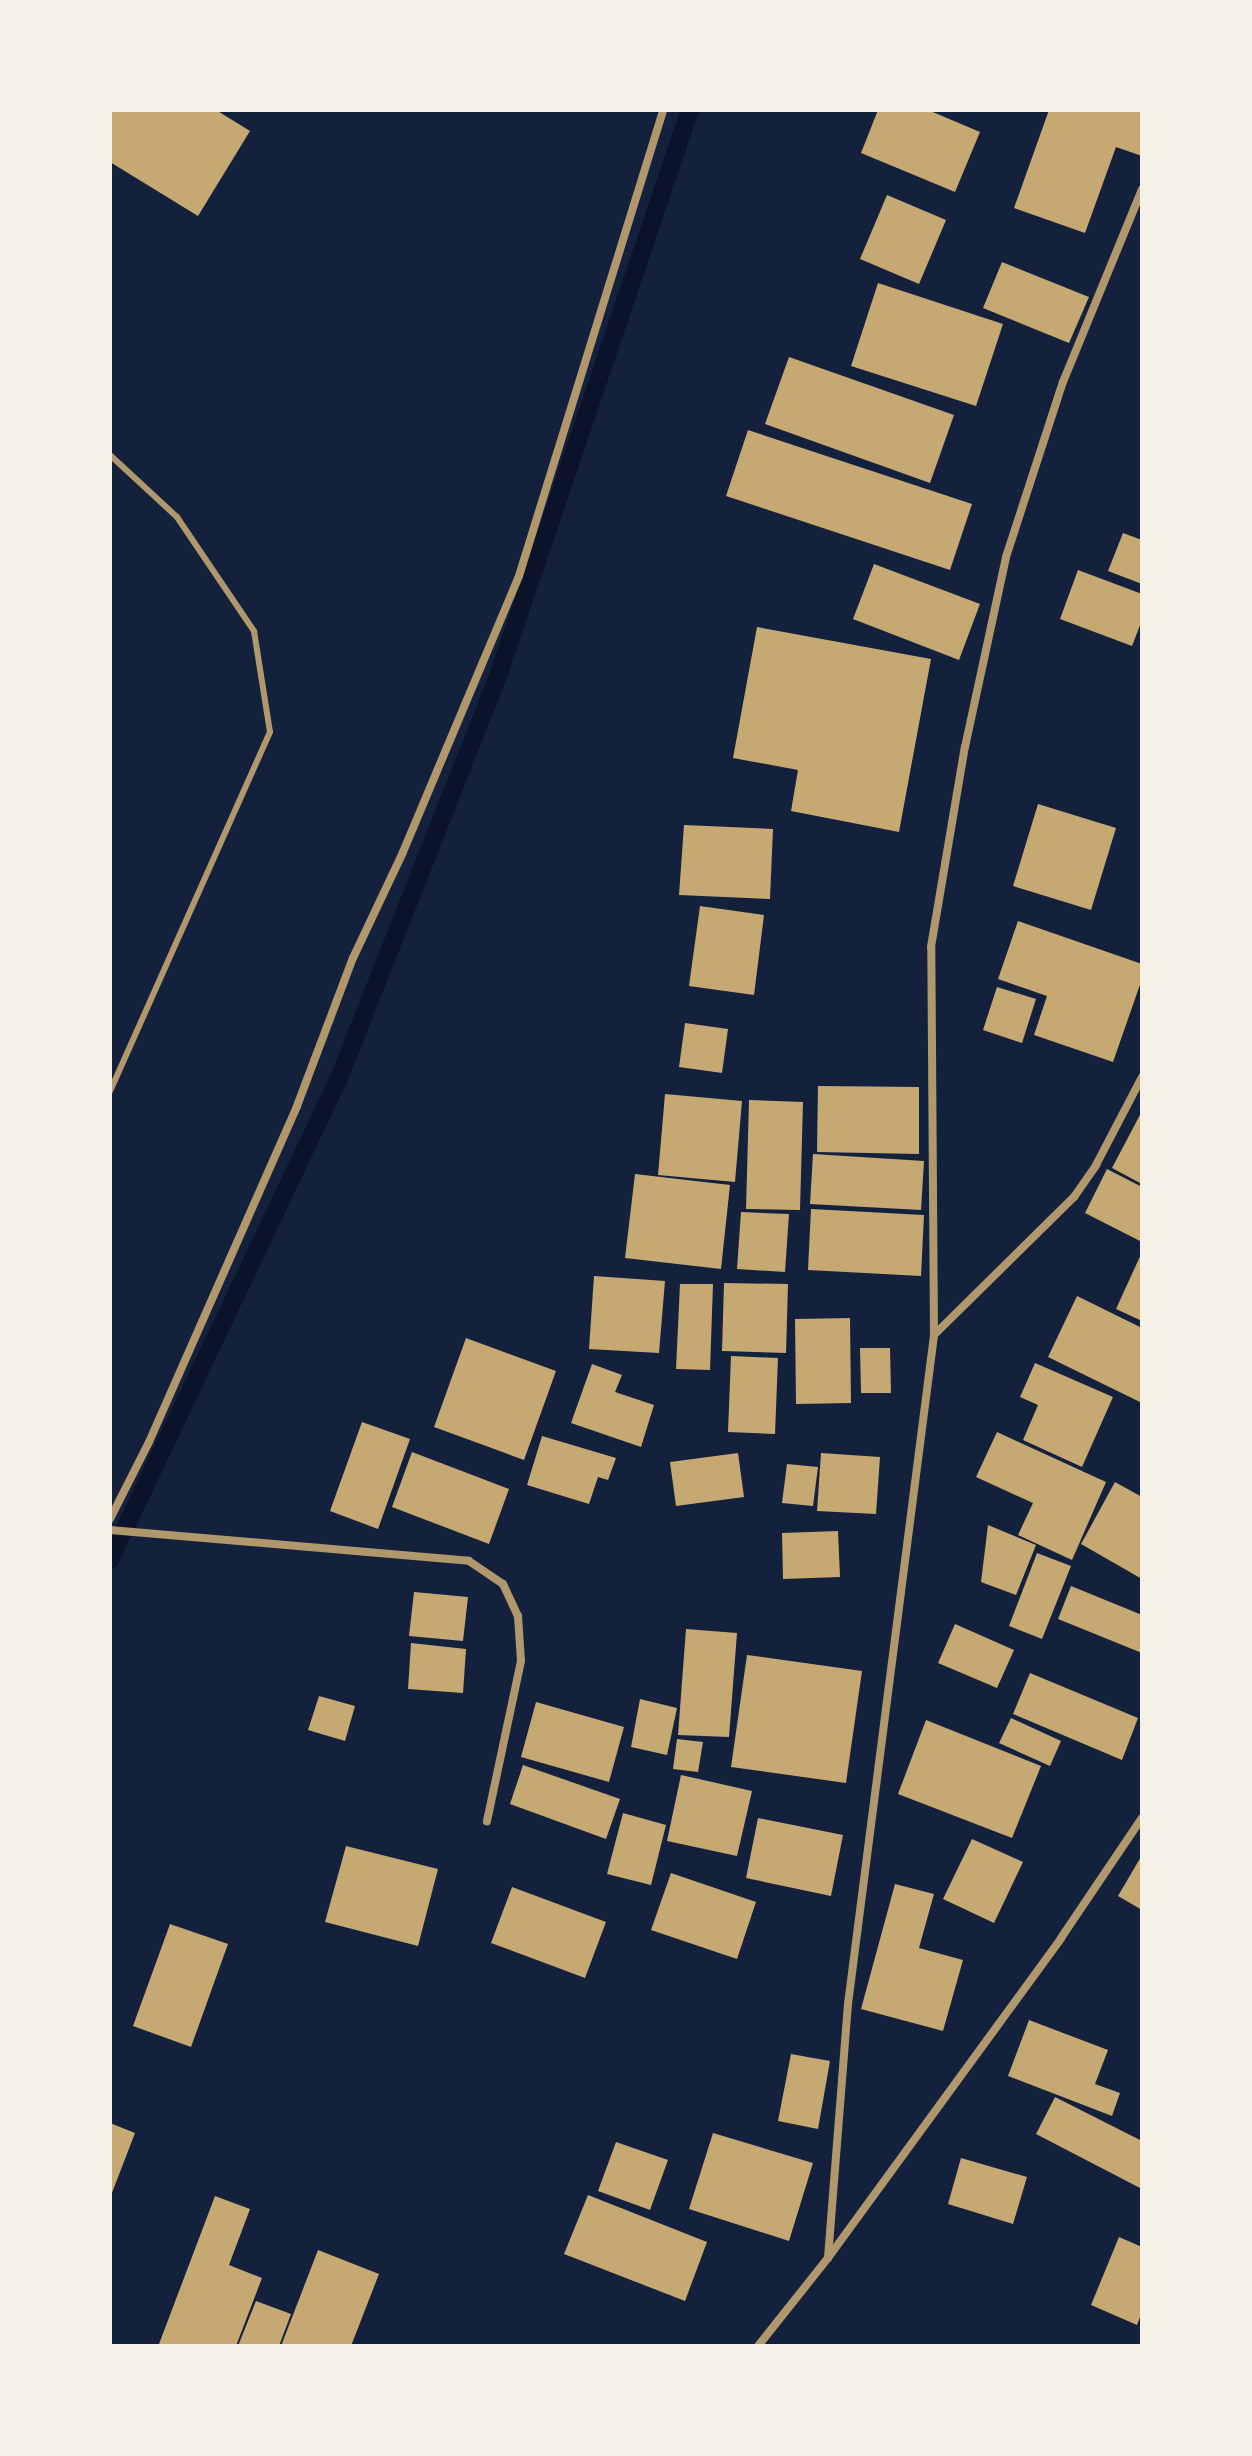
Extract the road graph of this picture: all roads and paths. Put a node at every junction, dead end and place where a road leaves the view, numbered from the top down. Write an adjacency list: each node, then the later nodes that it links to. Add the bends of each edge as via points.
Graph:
1 (663, 110): 7 (street, via 519,576 353,958 297,1106)
2 (1142, 189): 6 (street, via 1063,382 1006,557 965,747 931,947)
3 (110, 455): 5 (lane, via 177,517 254,631 270,732)
4 (1142, 1077): 6 (street, via 1074,1197)
5 (110, 1091)
6 (934, 1335): 11 (street, via 848,2004)
7 (110, 1519)
8 (110, 1530): 10 (street, via 469,1561 503,1584 518,1616 521,1661)
9 (1142, 1818): 11 (street)
10 (487, 1821)
11 (828, 2258): 12 (street)
12 (758, 2346)

